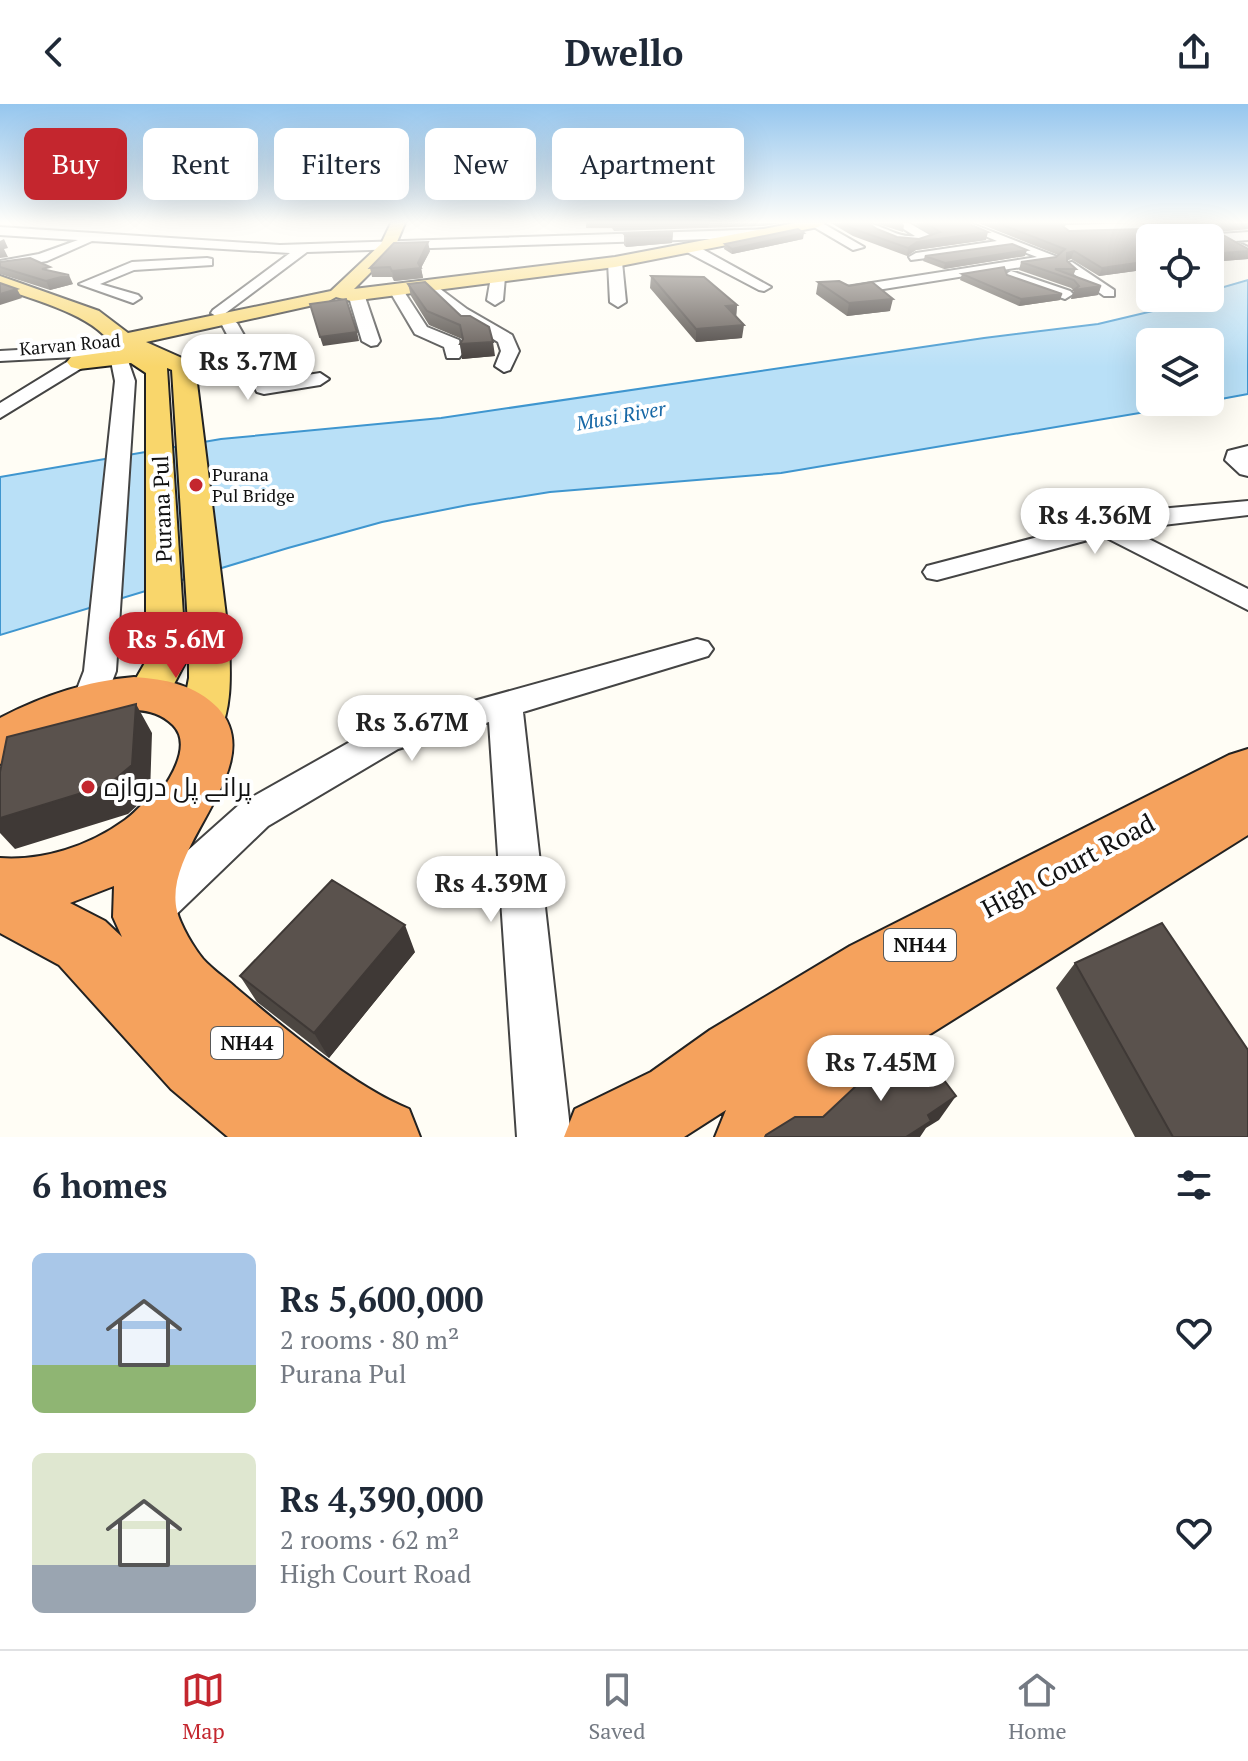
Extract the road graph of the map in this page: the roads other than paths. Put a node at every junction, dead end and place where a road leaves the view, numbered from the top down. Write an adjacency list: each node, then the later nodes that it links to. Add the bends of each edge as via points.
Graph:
1 (119, 271): 21 (street, via 86,284)
2 (281, 271): 24 (street)
3 (364, 271): 19 (main road)
4 (509, 271): 10 (main road)
5 (611, 271): 23 (street)
6 (741, 271): 14 (street)
7 (970, 271): 16 (street)
8 (1037, 271): 11 (street)
9 (1079, 271): 17 (street)
10 (499, 272): 13 (main road); 22 (street)
11 (1011, 275): 18 (street); 20 (street)
12 (0, 282): 28 (main road, via 81,313 74,318)
13 (431, 286): 15 (main road); 30 (street, via 506,339 510,351)
14 (764, 287)
15 (396, 290): 19 (main road); 27 (street, via 421,330 453,344)
16 (846, 291)
17 (1109, 293)
18 (1065, 294)
19 (342, 295): 24 (main road); 25 (street); 28 (main road, Karvan Road)
20 (867, 296)
21 (133, 298)
22 (495, 300)
23 (618, 302)
24 (224, 318): 28 (main road); 31 (street, via 264,388)
25 (371, 341)
26 (0, 353): 28 (street, Karvan Road, via 63,349); 29 (street)
27 (453, 354)
28 (133, 356): 29 (main road); 41 (street); 42 (main road, Purana Pul, via 166,661); 44 (main road, Purana Pul, via 209,640 210,678)
29 (79, 357): 32 (street); 33 (street)
30 (504, 366)
31 (320, 379)
32 (0, 401)
33 (0, 412)
34 (1248, 453): 35 (street, via 1236,460)
35 (1248, 469)
36 (1248, 508): 37 (street)
37 (1105, 527): 38 (street); 39 (street)
38 (937, 572)
39 (1248, 601)
40 (697, 649): 43 (street)
41 (95, 687): 42 (highway, via 109,697); 45 (highway)
42 (147, 696): 44 (highway, via 178,703)
43 (505, 704): 51 (street, via 386,739 254,815); 54 (street)
44 (202, 724): 47 (highway, via 207,755)
45 (0, 744)
46 (1248, 770): 55 (highway, High Court Road / NH44, via 874,969 678,1099)
47 (190, 794): 49 (highway, via 147,838 83,873 15,889); 51 (highway, via 162,838 145,885)
48 (1248, 807): 56 (highway, High Court Road / NH44, via 902,1011 837,1061)
49 (0, 886)
50 (0, 900): 52 (highway, NH44, via 82,943 197,1063)
51 (145, 917): 53 (highway, NH44, via 179,983 344,1118)
52 (289, 1137)
53 (381, 1137)
54 (544, 1137)
55 (603, 1137)
56 (754, 1137)

